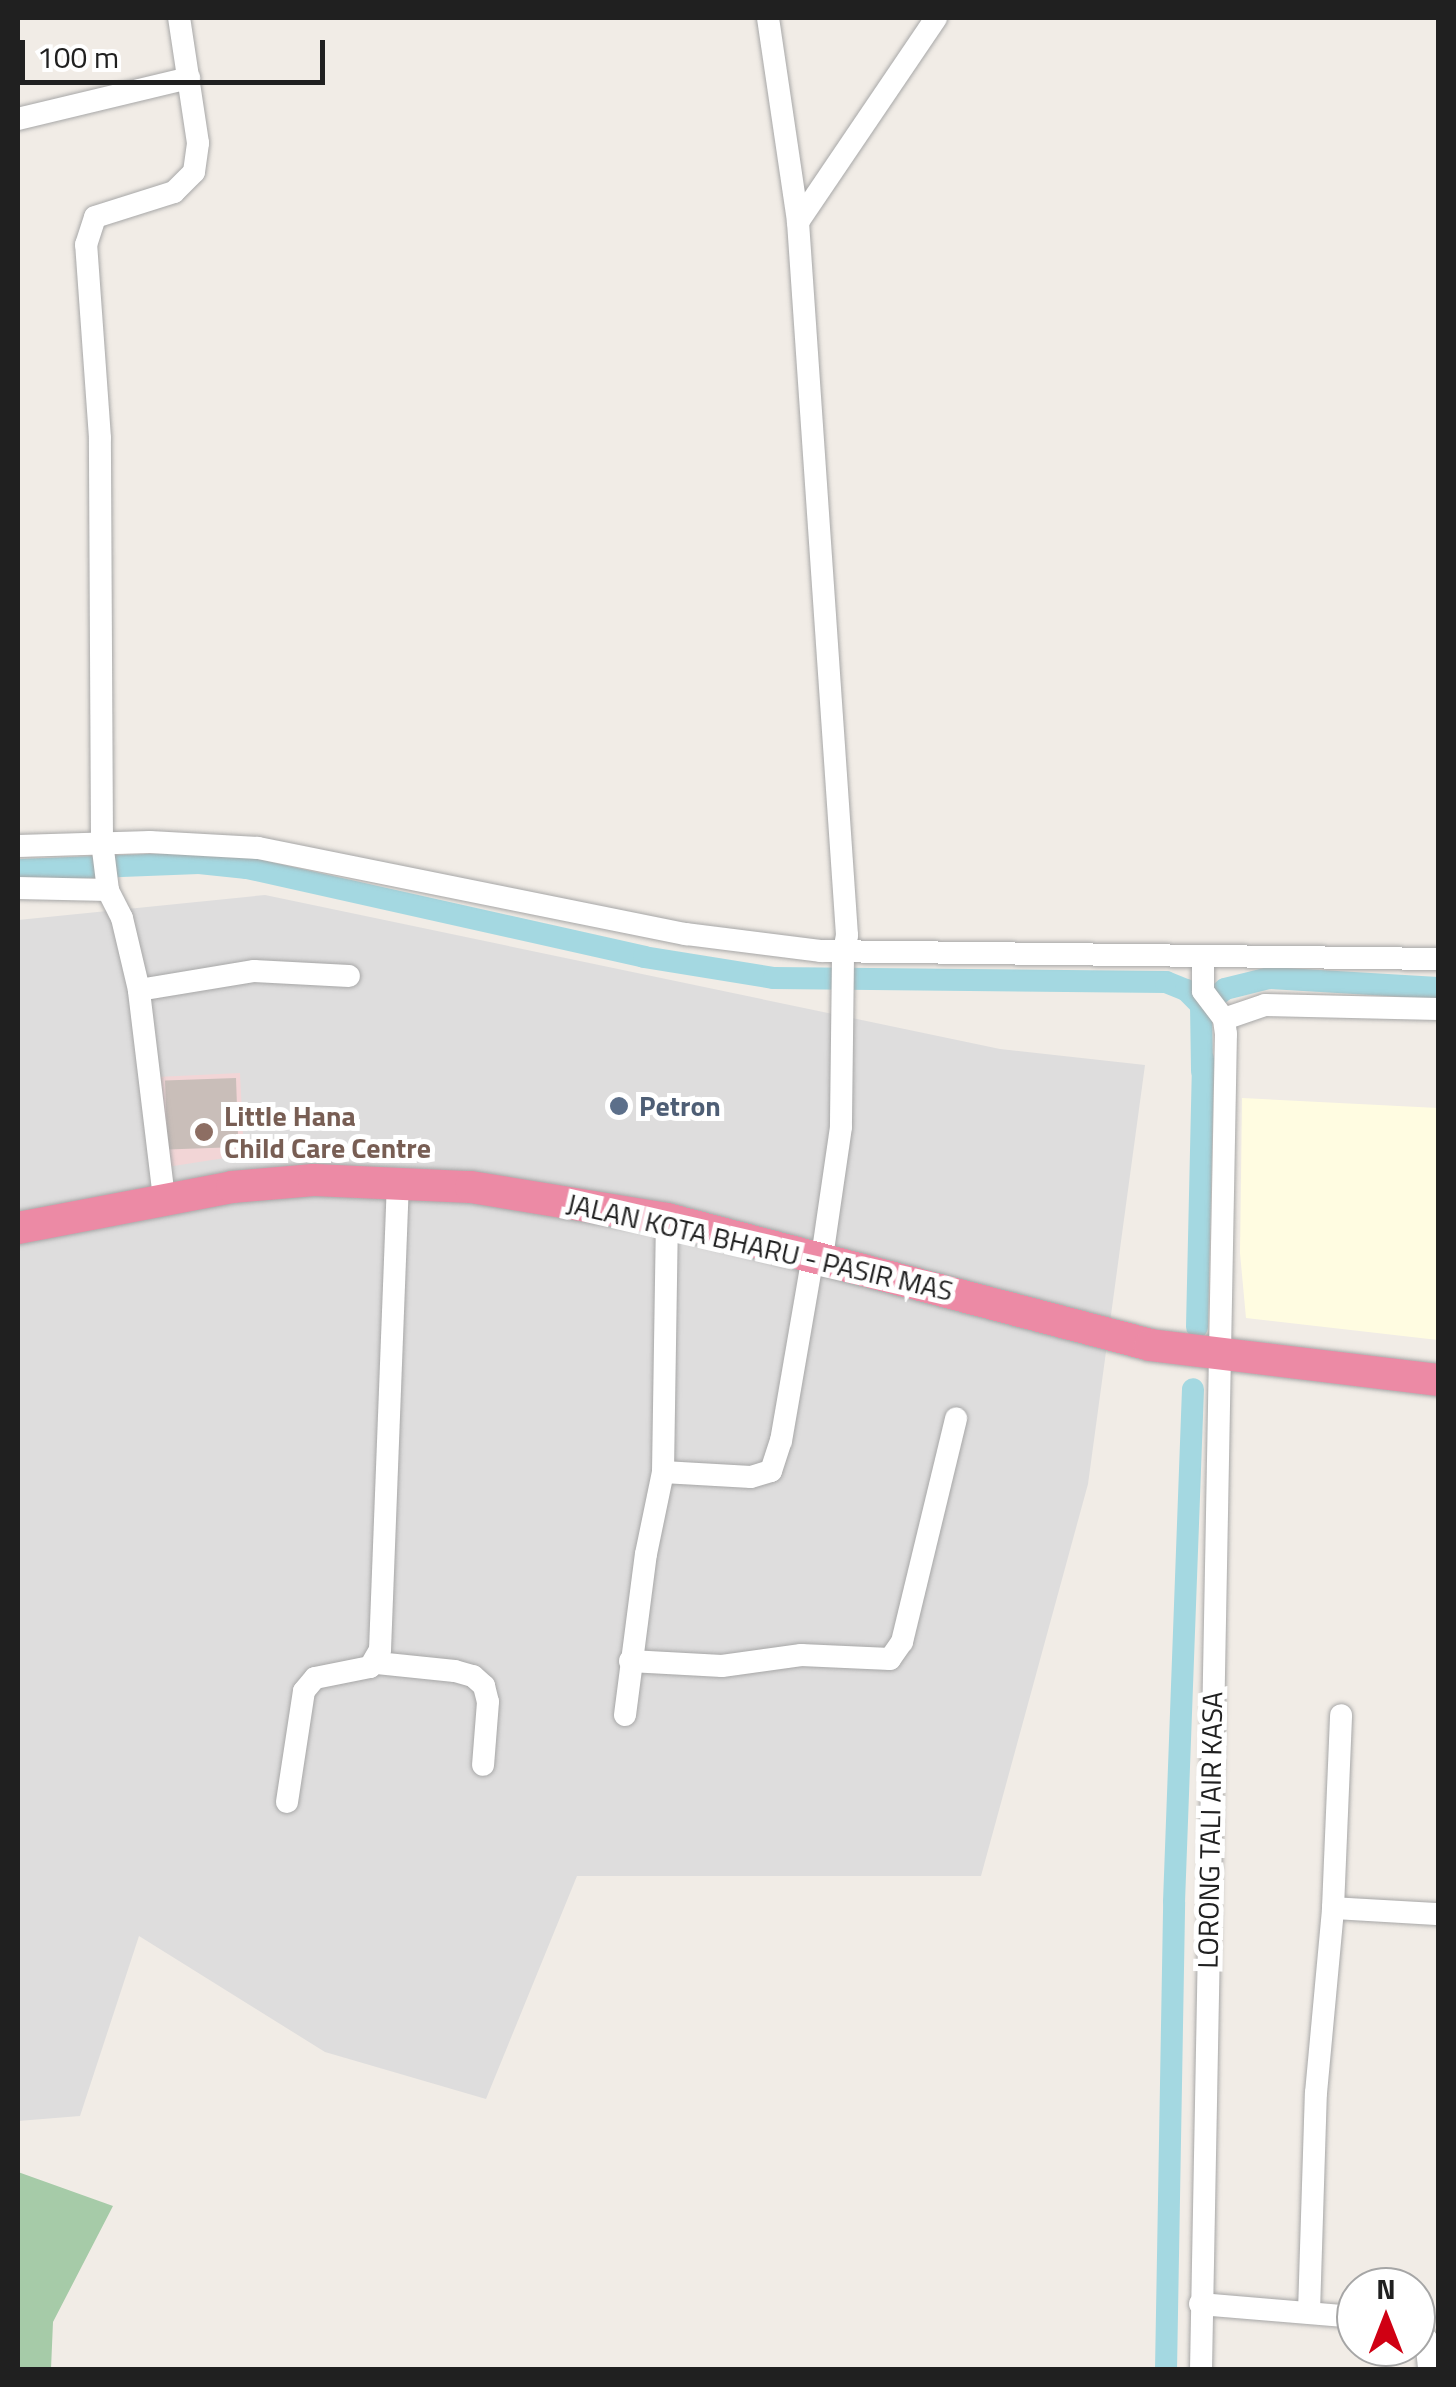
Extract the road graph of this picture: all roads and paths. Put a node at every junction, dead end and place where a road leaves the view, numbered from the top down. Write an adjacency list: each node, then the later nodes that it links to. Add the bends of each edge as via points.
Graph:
1 (179, 18): 4 (street)
2 (768, 18): 6 (street)
3 (936, 18): 6 (street)
4 (190, 78): 5 (street); 8 (street, via 198,143 194,172 174,192 105,211 86,234 100,438)
5 (18, 120)
6 (798, 222): 11 (street, via 847,934)
7 (18, 846): 8 (street)
8 (103, 849): 9 (street); 11 (street, via 258,848 686,934)
9 (108, 886): 10 (street); 15 (street)
10 (18, 888)
11 (843, 957): 13 (street); 22 (street, via 844,1088)
12 (1438, 959): 13 (street)
13 (1202, 972): 17 (street)
14 (349, 976): 15 (street, via 254,971)
15 (139, 990): 19 (street)
16 (1438, 1009): 17 (street, via 1265,1005)
17 (1224, 1019): 23 (street, LORONG TALI AIR KASA)
18 (398, 1182): 19 (highway, JALAN KOTA BHARU - PASIR MAS, via 314,1180); 20 (highway, JALAN KOTA BHARU - PASIR MAS, via 559,1199); 28 (street)
19 (164, 1198): 21 (highway, JALAN KOTA BHARU - PASIR MAS)
20 (667, 1219): 22 (highway, JALAN KOTA BHARU - PASIR MAS); 26 (street)
21 (18, 1228)
22 (817, 1257): 23 (highway, JALAN KOTA BHARU - PASIR MAS, via 1083,1329); 26 (street, via 771,1470 751,1477)
23 (1217, 1356): 24 (highway, JALAN KOTA BHARU - PASIR MAS); 35 (street, LORONG TALI AIR KASA)
24 (1438, 1380)
25 (956, 1418): 27 (street, via 902,1642 890,1659 801,1656 722,1666)
26 (663, 1472): 27 (street)
27 (630, 1661): 30 (street)
28 (376, 1663): 31 (street, via 455,1671 484,1686); 32 (street, via 316,1678 304,1691)
29 (1341, 1714): 33 (street)
30 (626, 1715)
31 (483, 1766)
32 (287, 1802)
33 (1333, 1908): 34 (street); 36 (street, via 1316,2093)
34 (1438, 1914)
35 (1200, 2304): 36 (street); 38 (street, LORONG TALI AIR KASA)
36 (1309, 2312): 37 (street)
37 (1336, 2315)
38 (1202, 2370)

